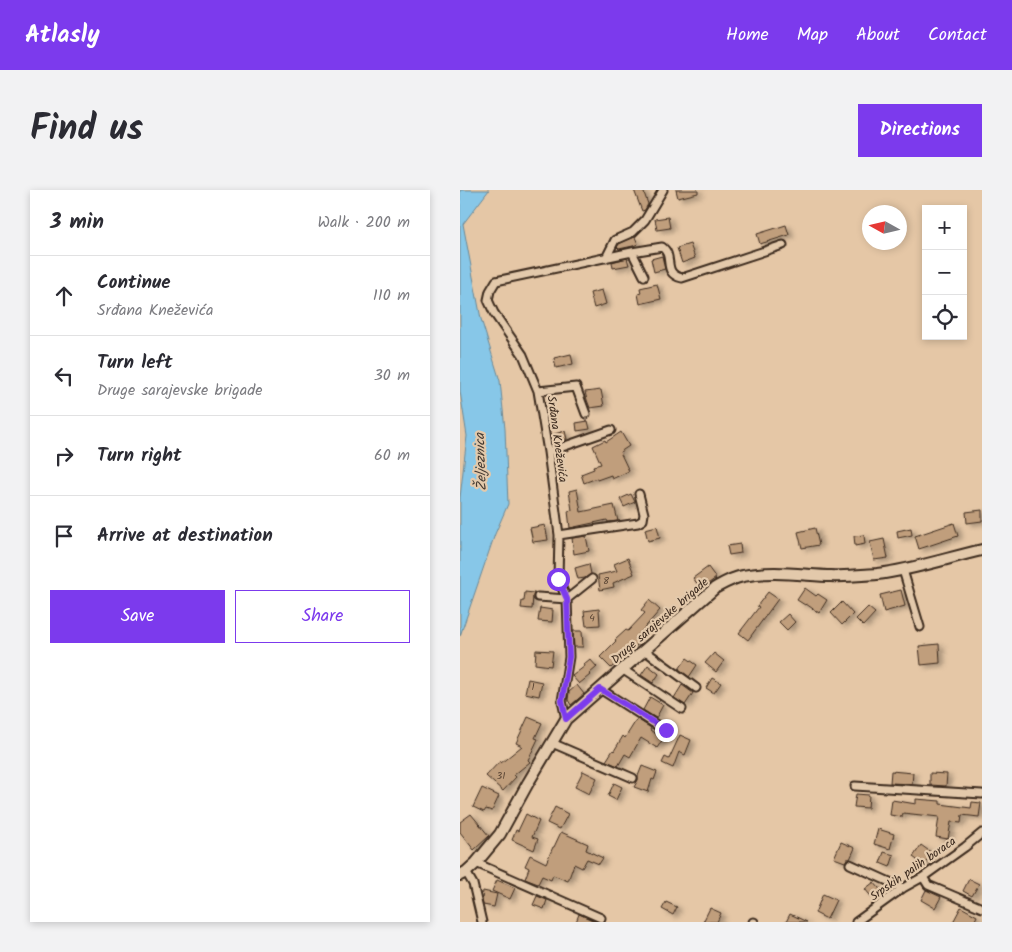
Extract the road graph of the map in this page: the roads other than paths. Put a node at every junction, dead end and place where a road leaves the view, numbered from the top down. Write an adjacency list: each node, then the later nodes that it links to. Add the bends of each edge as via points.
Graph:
1 (663, 190): 4 (street, via 644,220 633,232 615,240)
2 (783, 246): 3 (street, Srđana Kneževića, via 682,278 671,272 666,249)
3 (632, 252): 4 (street, Srđana Kneževića); 5 (street)
4 (606, 258): 6 (street, Srđana Kneževića, via 496,281 490,290 488,300 494,313 523,355)
5 (644, 276)
6 (538, 391): 7 (street, via 576,388); 9 (street, Srđana Kneževića)
7 (586, 414)
8 (611, 430): 9 (street)
9 (548, 452): 11 (street, Srđana Kneževića)
10 (639, 494): 11 (street, via 644,514 638,523)
11 (559, 535): 16 (street, Srđana Kneževića, via 558,579)
12 (982, 550): 13 (main road, Druge sarajevske brigade)
13 (903, 570): 17 (street); 18 (main road, Druge sarajevske brigade, via 834,576 759,574 728,580)
14 (592, 579): 16 (street)
15 (538, 598): 16 (street)
16 (567, 599): 23 (street, Srđana Kneževića, via 569,657 562,701)
17 (920, 627)
18 (644, 650): 19 (main road, Druge sarajevske brigade); 20 (street)
19 (622, 669): 21 (main road, Druge sarajevske brigade); 22 (street)
20 (696, 688)
21 (600, 689): 23 (main road, Druge sarajevske brigade); 24 (street)
22 (682, 709)
23 (566, 719): 25 (main road, Druge sarajevske brigade)
24 (666, 730)
25 (552, 743): 26 (street); 30 (main road, Druge sarajevske brigade, via 500,834)
26 (634, 778)
27 (855, 786): 28 (street)
28 (982, 794)
29 (982, 833): 33 (street, Srpskih palih boraca)
30 (476, 863): 32 (main road, Druge sarajevske brigade); 36 (street)
31 (850, 864): 34 (street)
32 (463, 873): 37 (street, via 473,884)
33 (923, 877): 34 (street, Srpskih palih boraca); 35 (street, via 928,885)
34 (903, 888): 38 (street, Srpskih palih boraca)
35 (982, 908)
36 (602, 918)
37 (482, 922)
38 (856, 922)

